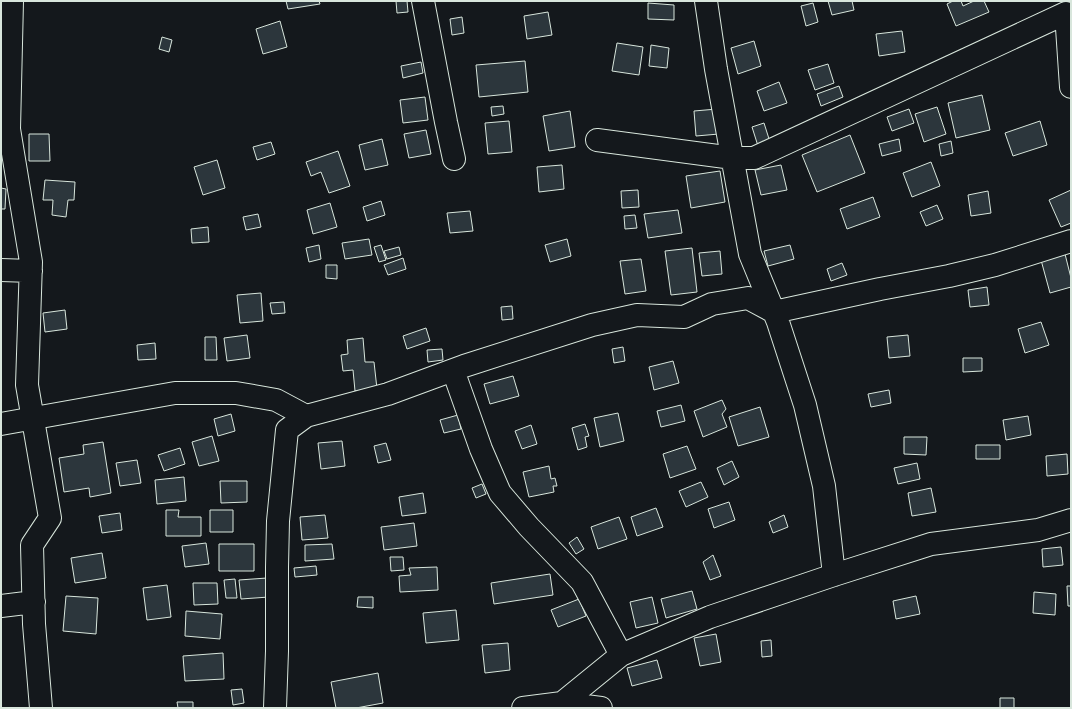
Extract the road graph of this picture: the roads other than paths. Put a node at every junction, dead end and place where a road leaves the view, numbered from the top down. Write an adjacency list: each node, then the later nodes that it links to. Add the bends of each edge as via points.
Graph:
1 (12, 1): 6 (street)
2 (423, 1): 9 (street)
3 (706, 1): 8 (street)
4 (1063, 10): 5 (street); 8 (street, via 754,158)
5 (1071, 87)
6 (6, 92): 12 (street, via 9,129)
7 (597, 140): 8 (street)
8 (732, 158): 13 (street, via 750,254)
9 (454, 159)
10 (1071, 242): 13 (street, via 949,276)
11 (1, 270): 12 (street)
12 (31, 271): 16 (street, via 27,385)
13 (774, 312): 14 (street, via 748,298 712,304 684,317 637,315 592,325); 19 (street, via 805,405 824,486)
14 (453, 370): 15 (street, via 388,394); 22 (street, via 481,449 500,493 582,582)
15 (306, 416): 16 (street, via 276,400 236,393 175,394); 25 (street, via 287,430 286,437 278,521)
16 (33, 419): 17 (street); 20 (street, via 50,518 32,545)
17 (1, 424)
18 (1071, 520): 19 (street, via 1038,530 931,544)
19 (834, 575): 22 (street, via 710,617)
20 (34, 602): 21 (street); 24 (street)
21 (1, 606)
22 (621, 656): 23 (street)
23 (562, 703): 26 (street); 27 (street)
24 (41, 708)
25 (275, 708)
26 (524, 708)
27 (602, 708)

